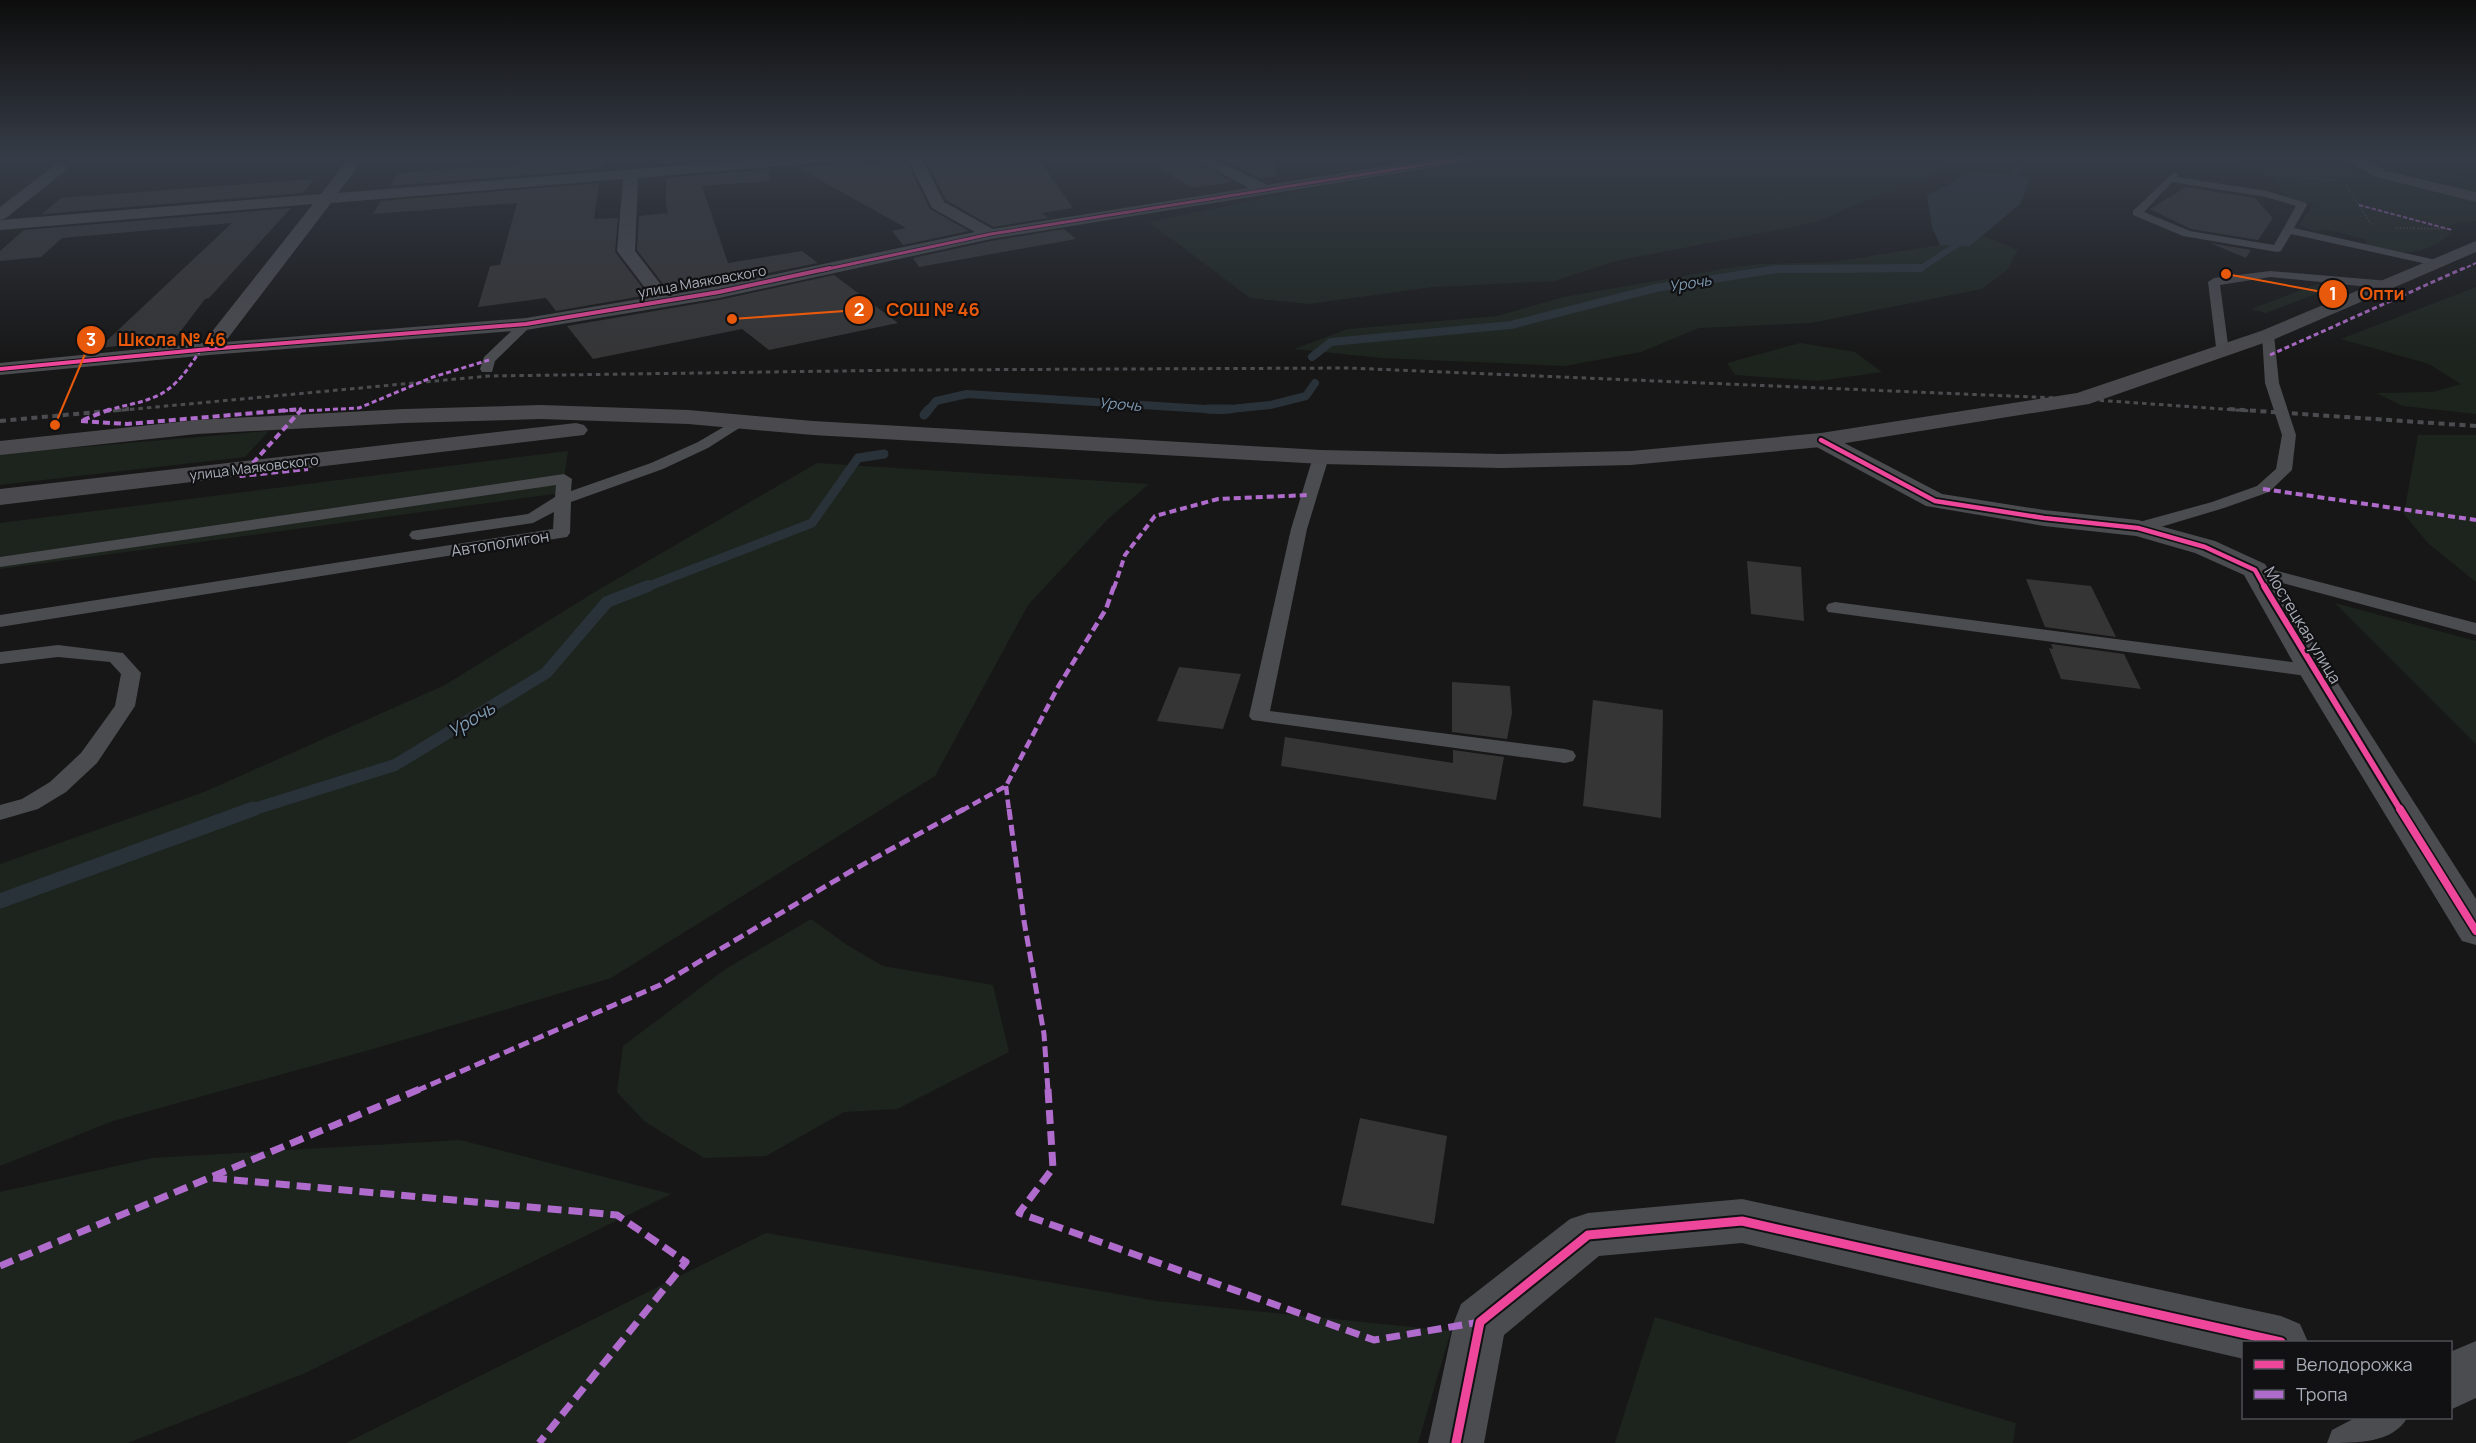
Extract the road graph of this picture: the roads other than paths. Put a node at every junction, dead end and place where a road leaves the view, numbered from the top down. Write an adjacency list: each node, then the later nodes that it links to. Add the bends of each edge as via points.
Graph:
1 (307, 224): 15 (street)
2 (628, 224): 12 (street, via 626,251)
3 (973, 224): 8 (street)
4 (1049, 224): 8 (street, улица Маяковского)
5 (2164, 224): 7 (lane, via 2187,234 2277,249)
6 (2291, 224): 7 (lane)
7 (2288, 230): 10 (lane)
8 (991, 234): 12 (street, улица Маяковского)
9 (2476, 246): 10 (main road)
10 (2436, 263): 11 (main road)
11 (2389, 285): 14 (main road); 16 (lane, via 2270,274 2214,282)
12 (664, 301): 13 (street, улица Маяковского)
13 (526, 324): 15 (street, улица Маяковского); 18 (lane, via 489,360)
14 (2268, 335): 16 (main road); 27 (lane, via 2272,383 2289,435 2284,470 2263,489)
15 (209, 349): 17 (street, улица Маяковского)
16 (2222, 352): 21 (main road, via 2081,399)
17 (0, 369)
18 (488, 369)
19 (404, 416): 20 (main road, via 541,412); 22 (main road, via 197,427); 23 (main road)
20 (739, 422): 23 (main road, улица Маяковского, via 575,430); 24 (main road); 26 (lane, via 703,445 657,466)
21 (1821, 440): 24 (main road, via 1631,458 1501,461); 27 (street, Мостецкая улица, via 1935,501)
22 (0, 448)
23 (385, 451): 25 (main road, улица Маяковского)
24 (1321, 457): 36 (lane, via 1299,529 1259,716)
25 (0, 497)
26 (563, 499): 28 (lane, via 533,519); 29 (lane, Автополигон, via 564,479); 32 (lane, Автополигон, via 561,533)
27 (2138, 528): 30 (street, Мостецкая улица, via 2205,547)
28 (418, 535)
29 (0, 562)
30 (2255, 570): 33 (lane); 35 (street, Мостецкая улица)
31 (1836, 608): 35 (lane)
32 (0, 621)
33 (2476, 629)
34 (0, 658): 37 (lane, via 58,651 116,657 131,673 125,705 89,758 58,787 30,804)
35 (2314, 671): 38 (street, Мостецкая улица)
36 (1565, 756)
37 (0, 813)
38 (2476, 931)
39 (2277, 1341): 43 (street, via 1742,1221 1588,1236 1480,1322)
40 (2476, 1367): 41 (street)
41 (2452, 1382)
42 (2388, 1419): 44 (lane)
43 (1456, 1443)
44 (2344, 1443)

